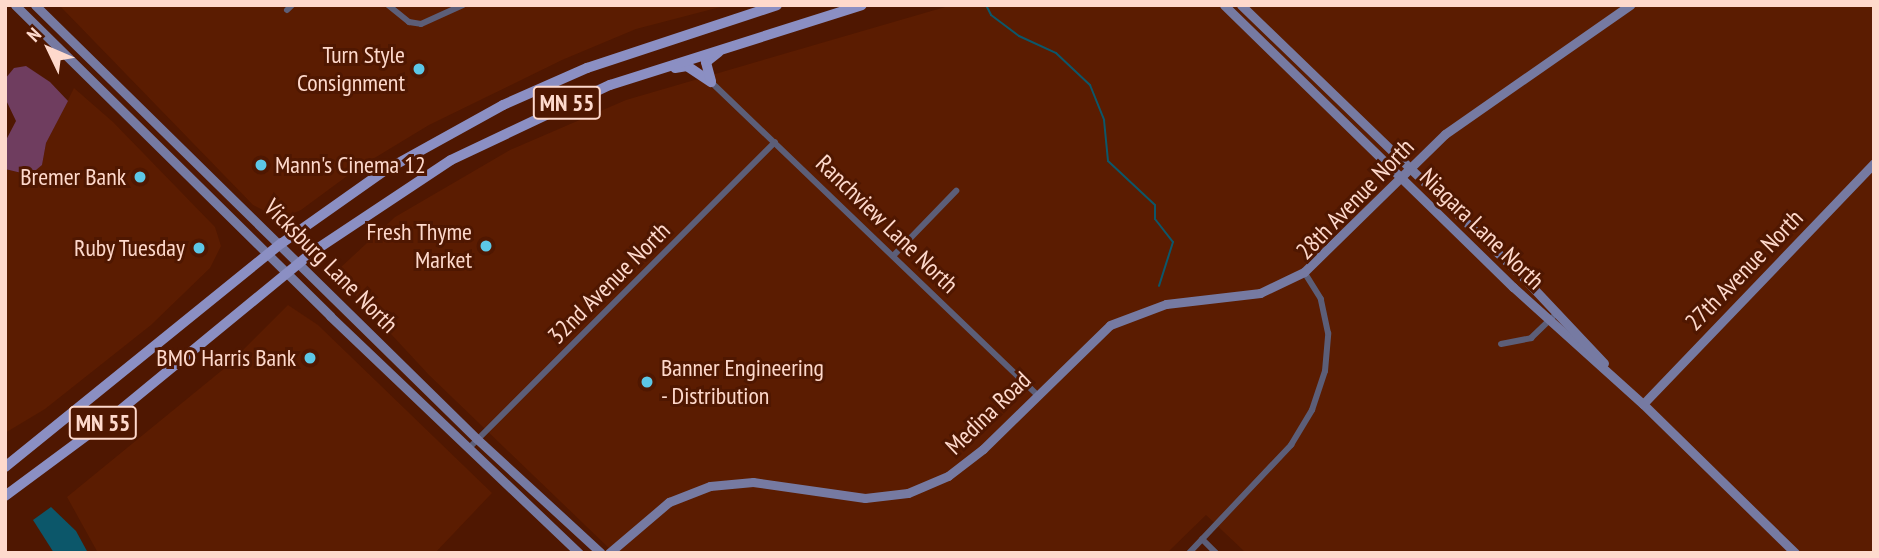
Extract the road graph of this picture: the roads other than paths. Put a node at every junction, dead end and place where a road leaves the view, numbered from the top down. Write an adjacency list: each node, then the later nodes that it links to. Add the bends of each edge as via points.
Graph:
1 (15, 5): 19 (street, Vicksburg Lane North)
2 (35, 5): 18 (street, Vicksburg Lane North)
3 (388, 5): 4 (street, via 409,22 421,24)
4 (463, 5)
5 (777, 5): 18 (main road, MN 55, via 633,50 503,105 384,171)
6 (862, 5): 10 (main road, MN 55)
7 (1224, 5): 16 (street, Niagara Lane North)
8 (1241, 5): 15 (street, Niagara Lane North)
9 (1630, 5): 15 (street, 28th Avenue North, via 1498,94)
10 (732, 44): 11 (main road, via 706,62); 12 (main road, MN 55)
11 (711, 82): 12 (main road, via 683,65); 13 (street, Ranchview Lane North)
12 (588, 94): 21 (main road, MN 55, via 451,160)
13 (775, 142): 20 (street, Ranchview Lane North); 30 (street, 32nd Avenue North)
14 (1874, 163): 29 (street, 27th Avenue North)
15 (1410, 167): 16 (street, 28th Avenue North); 24 (street, Niagara Lane North)
16 (1400, 176): 23 (street, 28th Avenue North); 25 (street, Niagara Lane North)
17 (956, 191): 20 (street)
18 (282, 243): 19 (main road, MN 55); 21 (street, Vicksburg Lane North)
19 (268, 255): 22 (street, Vicksburg Lane North); 32 (main road, MN 55)
20 (893, 256): 28 (street, Ranchview Lane North)
21 (300, 261): 22 (main road, MN 55); 30 (street, Vicksburg Lane North)
22 (286, 272): 31 (street, Vicksburg Lane North); 33 (main road, MN 55, via 113,416)
23 (1304, 272): 28 (street, Medina Road, via 1260,293 1166,304 1128,315 1094,336); 34 (street, 28th Avenue North, via 1321,299 1328,333 1320,391 1292,445)
24 (1557, 312): 25 (street); 27 (street, Niagara Lane North)
25 (1549, 321): 26 (street, via 1531,338); 27 (street, Niagara Lane North)
26 (1501, 344)
27 (1626, 388): 29 (street, Niagara Lane North)
28 (1037, 394): 37 (street, Medina Road, via 967,464 929,486 864,498 753,482 709,486 669,502)
29 (1643, 404): 40 (street, Niagara Lane North)
30 (477, 439): 31 (street, 32nd Avenue North); 36 (street, Vicksburg Lane North)
31 (468, 449): 35 (street, Vicksburg Lane North)
32 (5, 467)
33 (5, 496)
34 (1202, 539): 38 (street, 28th Avenue North); 39 (street)
35 (579, 553)
36 (601, 553)
37 (609, 553)
38 (1189, 553)
39 (1216, 553)
40 (1795, 553)

